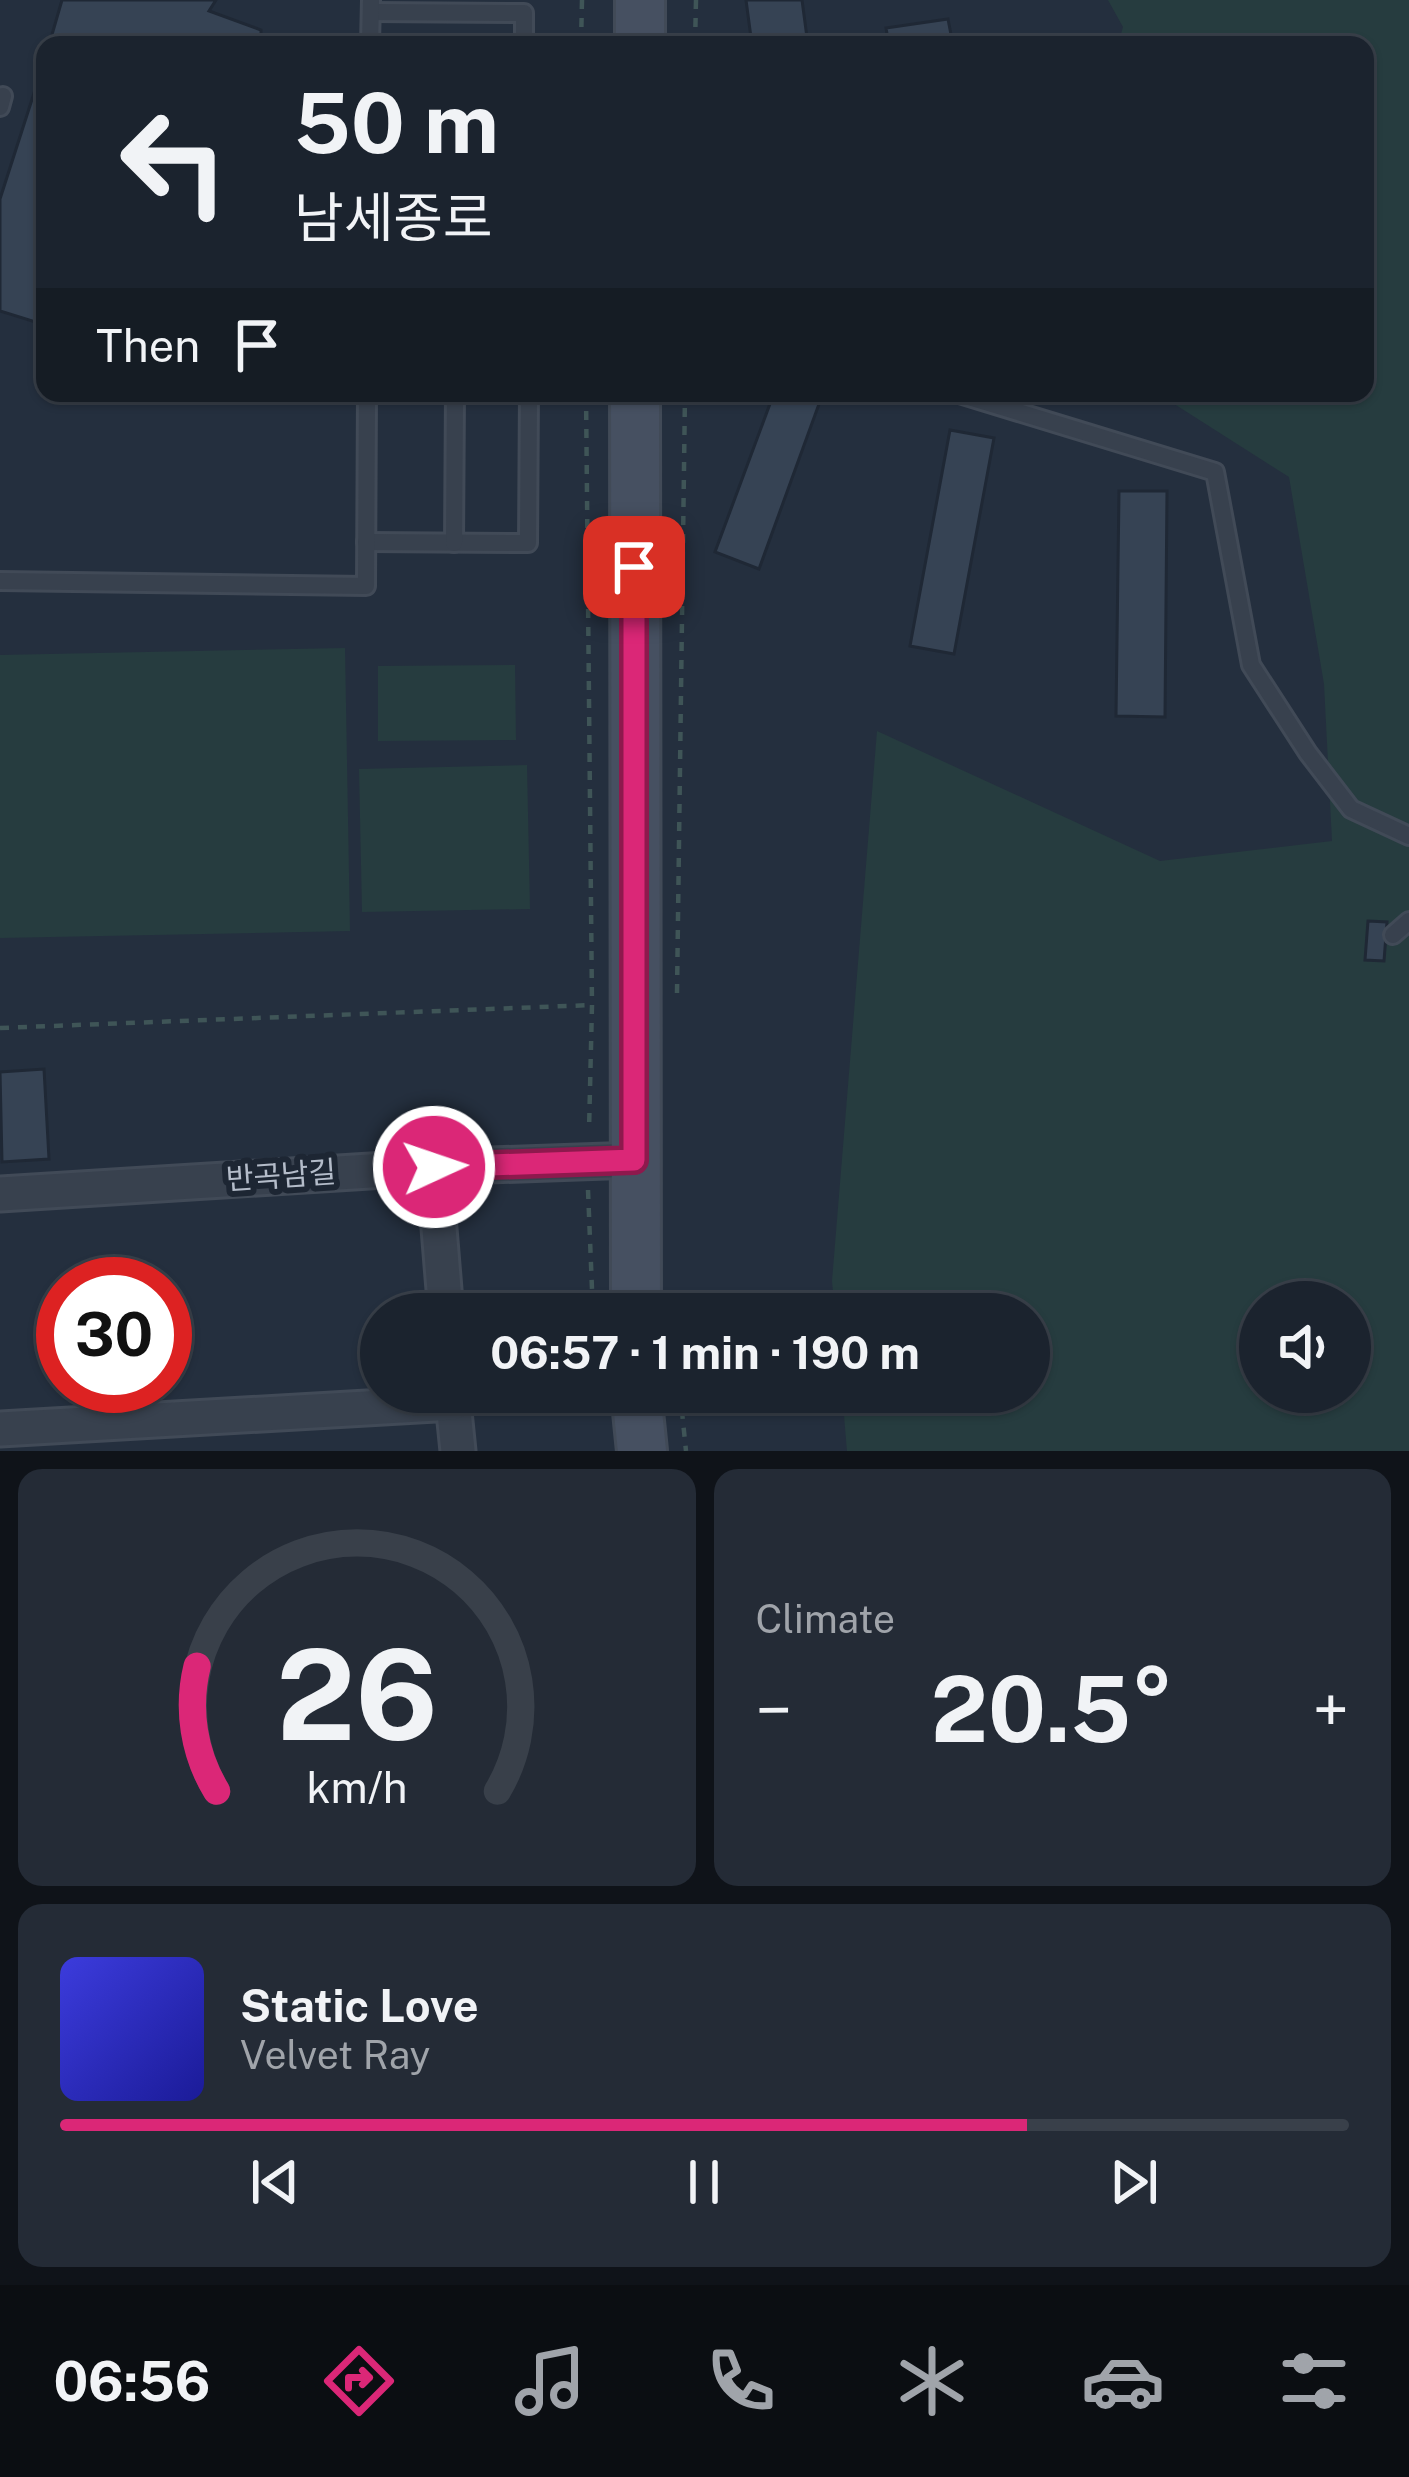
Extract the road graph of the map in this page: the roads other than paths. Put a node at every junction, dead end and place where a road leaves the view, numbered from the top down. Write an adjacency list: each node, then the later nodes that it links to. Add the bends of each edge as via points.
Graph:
1 (640, 0): 5 (street)
2 (371, 6): 3 (lane); 4 (lane, via 524,13)
3 (370, 36)
4 (524, 36)
5 (640, 36)
6 (368, 402): 11 (lane)
7 (455, 402): 12 (lane)
8 (529, 402): 12 (lane, via 528,543)
9 (635, 402): 17 (street)
10 (986, 402): 14 (lane, via 1215,472 1251,665 1351,809)
11 (366, 542): 12 (lane); 13 (lane, via 366,586)
12 (454, 543)
13 (0, 581)
14 (1409, 836)
15 (1409, 922): 16 (lane)
16 (1393, 934)
17 (634, 1160): 18 (street, 반곡남길); 21 (street)
18 (434, 1167): 19 (street, 반곡남길); 20 (street)
19 (0, 1193)
20 (444, 1293)
21 (636, 1293)
22 (360, 1405): 25 (street)
23 (454, 1413): 27 (street)
24 (638, 1413): 28 (street)
25 (0, 1432): 26 (street)
26 (1, 1451)
27 (458, 1451)
28 (642, 1451)

